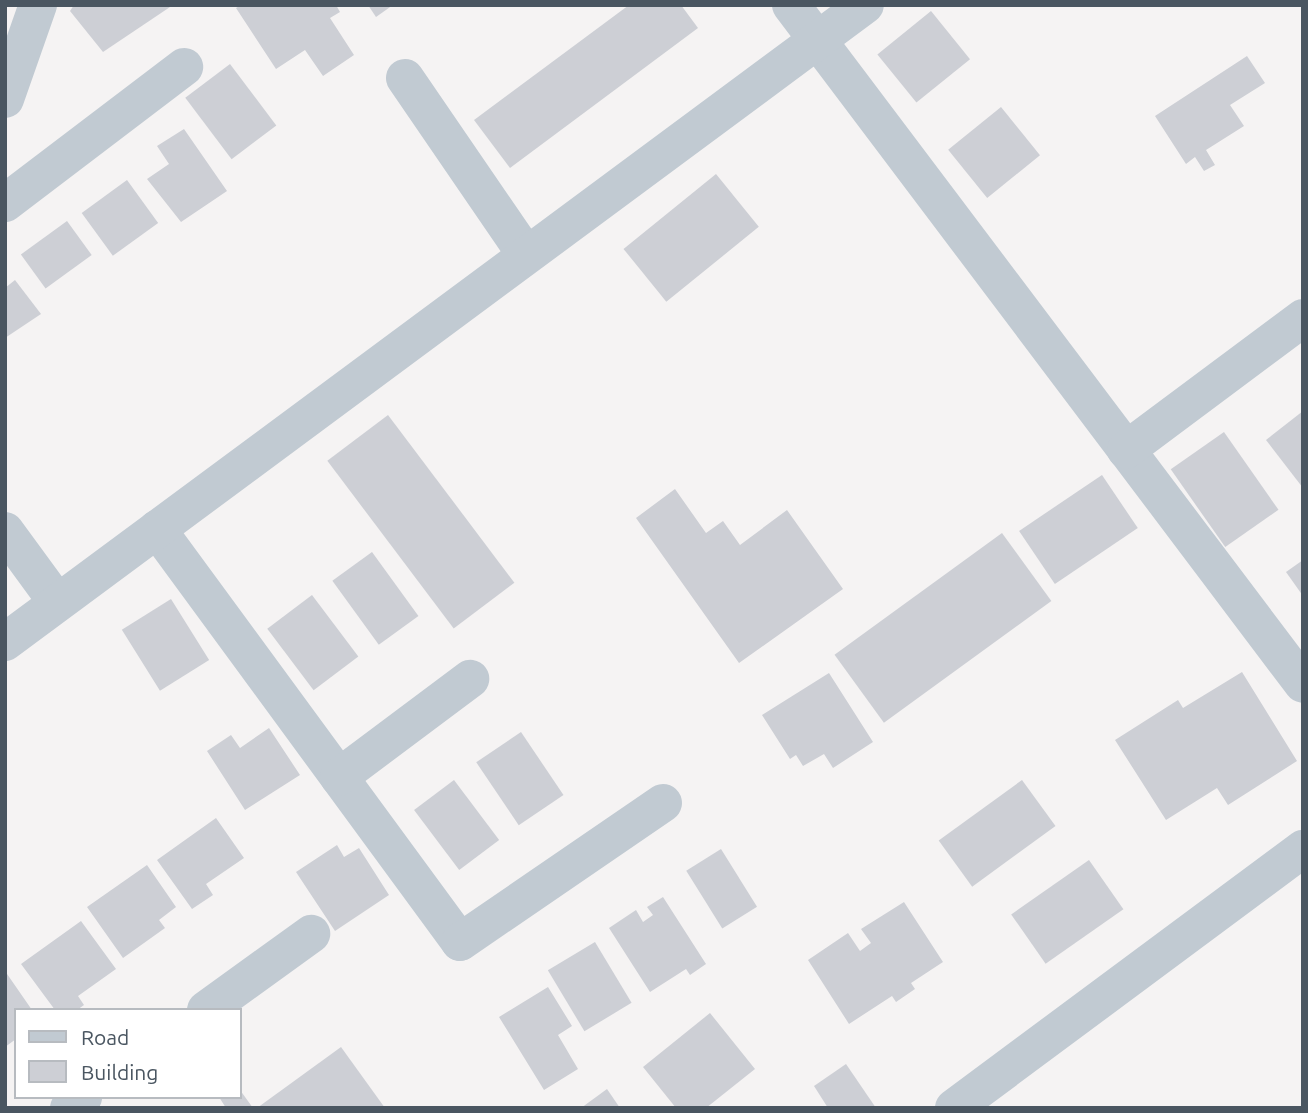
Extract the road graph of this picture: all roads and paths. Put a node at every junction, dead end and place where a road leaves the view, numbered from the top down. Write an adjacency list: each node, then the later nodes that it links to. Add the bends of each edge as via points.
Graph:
1 (38, 5): 7 (street)
2 (791, 5): 4 (street)
3 (865, 5): 4 (street)
4 (817, 41): 9 (street); 11 (street)
5 (184, 67): 8 (street)
6 (405, 78): 9 (street)
7 (5, 99)
8 (5, 203)
9 (526, 255): 12 (street)
10 (1303, 318): 11 (street)
11 (1126, 450): 17 (street)
12 (157, 529): 14 (street); 18 (street)
13 (5, 531): 14 (street)
14 (57, 602): 15 (street)
15 (5, 642)
16 (470, 679): 18 (street)
17 (1303, 684)
18 (339, 777): 19 (street, via 460,942)
19 (663, 803)
20 (1303, 849): 23 (street)
21 (311, 934): 22 (street)
22 (209, 1008)
23 (954, 1108)

